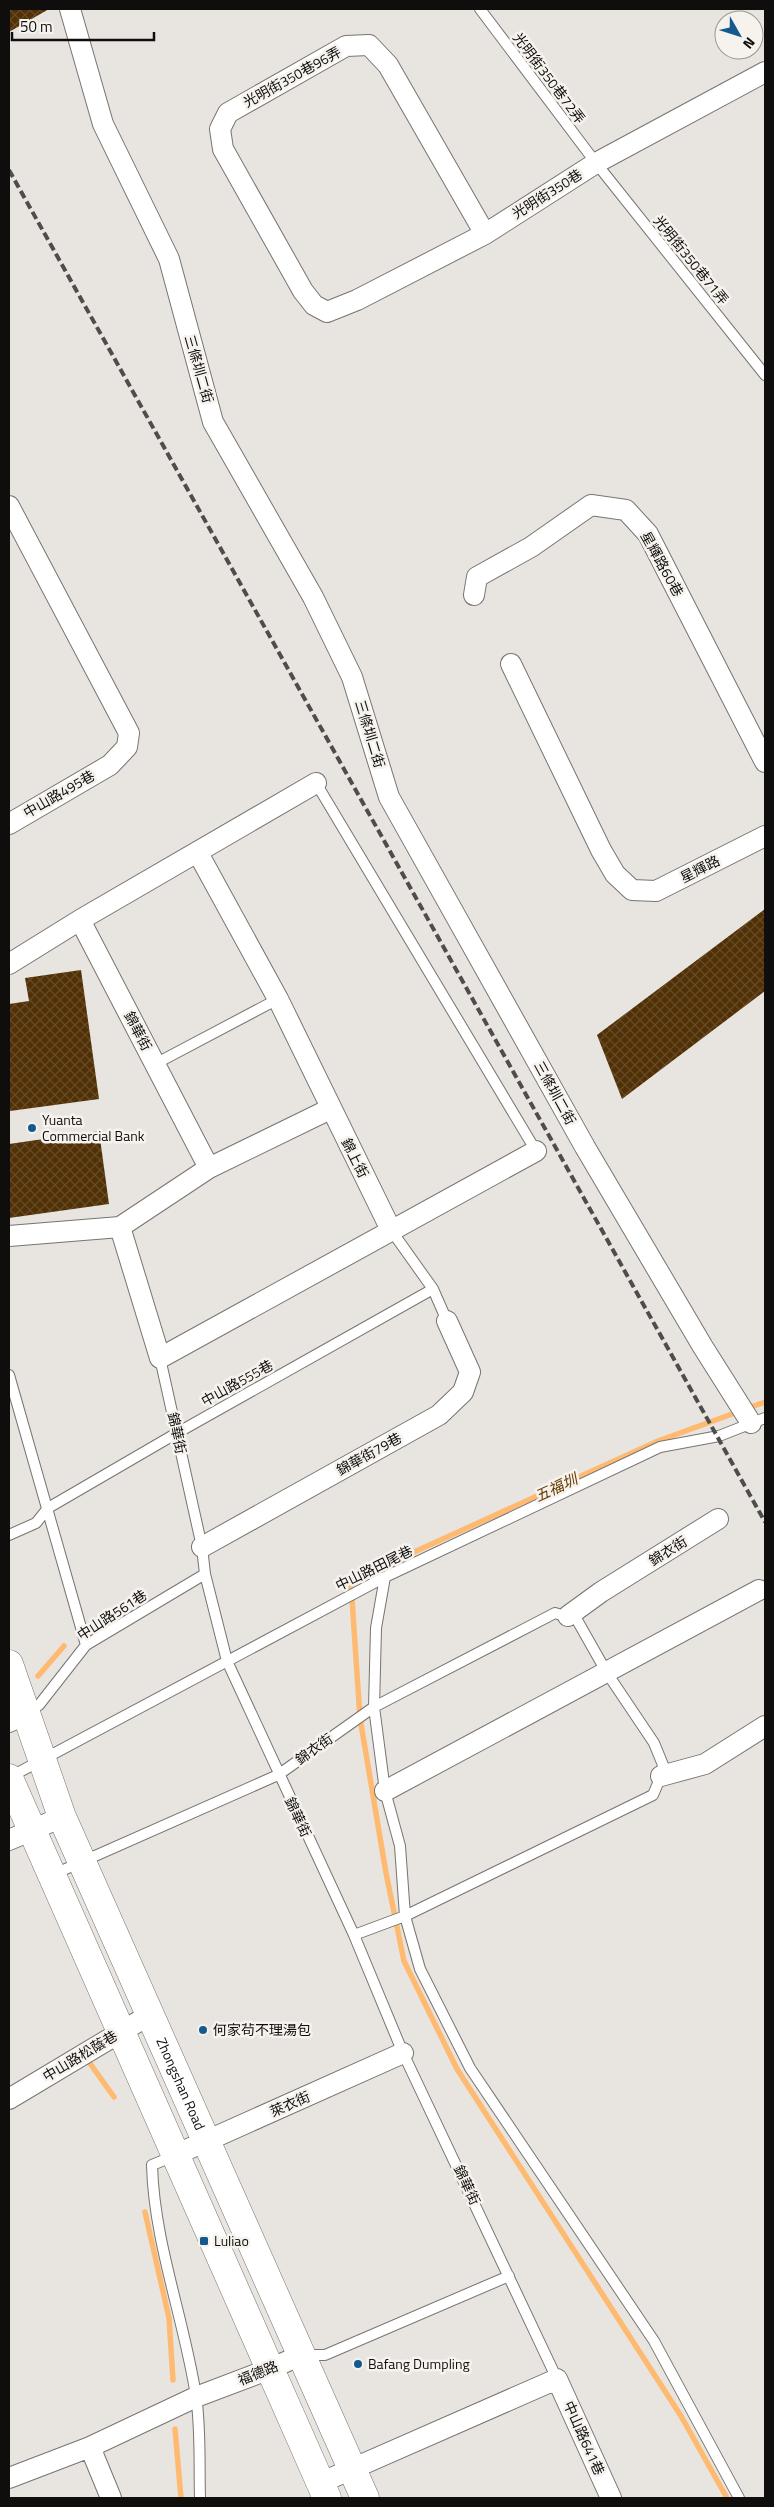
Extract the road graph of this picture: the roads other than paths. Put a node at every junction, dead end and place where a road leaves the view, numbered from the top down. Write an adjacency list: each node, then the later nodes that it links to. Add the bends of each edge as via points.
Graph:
1 (70, 9): 30 (street, 三條圳二街, via 103,124 169,259 213,422 308,588 352,676 389,798 585,1148 703,1347)
2 (480, 9): 4 (lane, 光明街350巷72弄)
3 (765, 72): 4 (street, 光明街350巷)
4 (596, 163): 5 (street, 光明街350巷); 7 (lane, 光明街350巷71弄)
5 (485, 234): 6 (street, 光明街350巷, via 357,300); 6 (street, 光明街350巷96弄, via 388,65 369,45 346,46 228,113 220,129 223,150 303,291 314,305)
6 (327, 312)
7 (765, 375)
8 (9, 506): 13 (street, 中山路495巷, via 129,733 127,747 110,765)
9 (474, 595): 11 (street, 星輝路60巷, via 477,577 531,547 591,505 626,510 648,534)
10 (511, 664): 14 (street, 星輝路, via 601,850 614,874 632,890 656,891)
11 (765, 762)
12 (316, 783): 15 (street); 21 (lane)
13 (9, 824)
14 (765, 836)
15 (198, 853): 16 (street); 18 (street, 錦上街)
16 (80, 920): 17 (street); 19 (street, 錦華街)
17 (9, 964)
18 (278, 999): 19 (lane); 20 (street, 錦上街)
19 (155, 1064): 22 (street, 錦華街)
20 (330, 1109): 22 (street); 24 (street, 錦上街)
21 (536, 1151): 24 (street)
22 (209, 1168): 23 (street)
23 (120, 1227): 25 (street); 28 (street, 錦華街)
24 (391, 1230): 26 (lane); 28 (street)
25 (9, 1236)
26 (432, 1289): 27 (lane); 31 (lane, 中山路555巷)
27 (447, 1321): 35 (street, 錦華街79巷, via 470,1372 463,1392 439,1415)
28 (160, 1358): 31 (lane, 錦華街)
29 (9, 1375): 32 (lane)
30 (751, 1415): 37 (lane, 中山路田尾巷, via 719,1436 660,1447)
31 (177, 1433): 32 (lane, 中山路555巷); 35 (lane, 錦華街)
32 (48, 1508): 34 (lane, 中山路555巷, via 36,1523); 40 (lane)
33 (718, 1519): 39 (street, 錦衣街)
34 (9, 1535)
35 (202, 1547): 36 (lane, 錦華街)
36 (205, 1574): 40 (lane, 中山路561巷); 41 (lane, 錦華街)
37 (385, 1577): 41 (lane, 中山路田尾巷); 44 (lane, via 376,1628)
38 (759, 1590): 43 (street)
39 (568, 1616): 43 (lane, via 577,1620); 44 (lane, 錦衣街, via 555,1613)
40 (86, 1645): 45 (lane, 中山路561巷, via 39,1705)
41 (227, 1661): 47 (lane, 中山路田尾巷); 48 (lane, 錦華街)
42 (9, 1664): 45 (street, Zhongshan Road)
43 (607, 1673): 49 (lane, via 654,1744 663,1765); 51 (street)
44 (374, 1707): 48 (lane, 錦衣街); 51 (lane)
45 (17, 1718): 47 (street, Zhongshan Road)
46 (765, 1726): 49 (street, via 705,1764)
47 (41, 1760): 50 (lane, 中山路田尾巷); 52 (street, Zhongshan Road)
48 (278, 1775): 54 (lane, 錦衣街); 57 (lane, 錦華街)
49 (661, 1776): 56 (lane, via 653,1796)
50 (9, 1778): 53 (street)
51 (385, 1791): 56 (lane, via 400,1846)
52 (62, 1817): 53 (street); 54 (street, Zhongshan Road)
53 (20, 1836): 55 (street)
54 (84, 1861): 55 (lane, 錦衣街); 58 (street, Zhongshan Road)
55 (52, 1875): 59 (street)
56 (405, 1916): 57 (lane); 77 (lane, via 420,1969 470,2068 654,2341)
57 (354, 1936): 60 (lane, 錦華街)
58 (151, 2014): 59 (street, 中山路松蔭巷); 62 (street, Zhongshan Road)
59 (121, 2032): 61 (street, 中山路松蔭巷); 63 (street)
60 (404, 2053): 62 (street, 萊衣街); 64 (lane, 錦華街)
61 (9, 2099)
62 (208, 2142): 63 (street, 萊衣街); 65 (street, Zhongshan Road)
63 (175, 2155): 66 (street); 68 (lane, via 152,2165 153,2190)
64 (509, 2276): 65 (lane, 福德路, via 325,2355); 67 (lane, 錦華街)
65 (301, 2355): 66 (street, 福德路); 70 (street, Zhongshan Road)
66 (270, 2369): 68 (street, 福德路); 72 (street)
67 (556, 2378): 70 (street); 76 (street, 中山路641巷)
68 (196, 2397): 69 (street, 福德路); 74 (lane)
69 (90, 2447): 71 (street, 福德路); 73 (street)
70 (352, 2468): 72 (street); 75 (street, Zhongshan Road)
71 (9, 2478)
72 (324, 2490)
73 (112, 2498)
74 (200, 2498)
75 (365, 2498)
76 (611, 2498)
77 (739, 2498)

